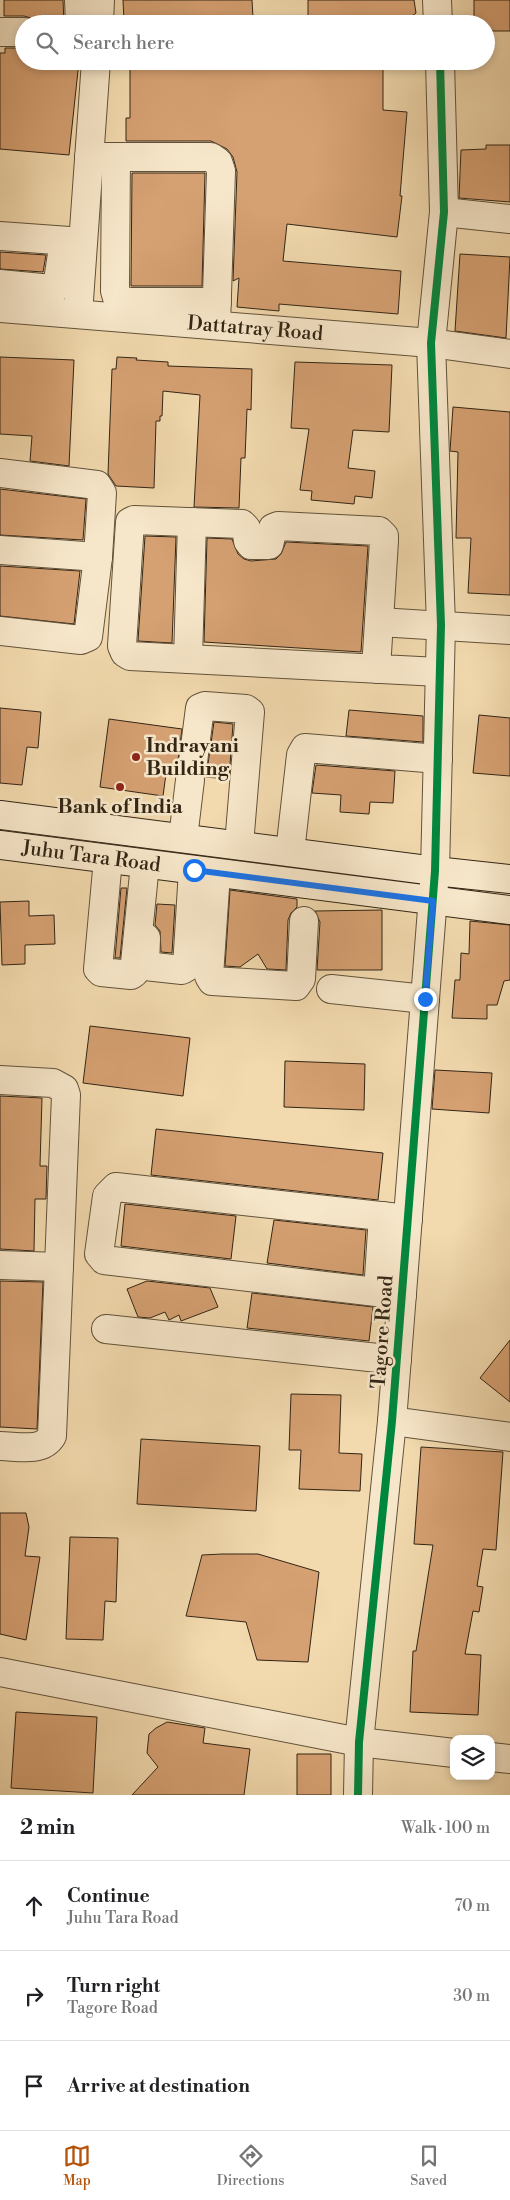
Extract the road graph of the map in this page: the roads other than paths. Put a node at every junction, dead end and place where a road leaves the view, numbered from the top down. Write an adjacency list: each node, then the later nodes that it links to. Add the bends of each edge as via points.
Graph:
1 (79, 0): 4 (street)
2 (100, 0): 5 (street)
3 (438, 0): 6 (street)
4 (80, 15)
5 (99, 15)
6 (438, 15)
7 (0, 32): 8 (street)
8 (15, 32)
9 (97, 70): 11 (street)
10 (440, 70): 12 (street, Tagore Road)
11 (103, 156): 15 (street); 19 (street, via 117,298 122,302); 19 (street, via 210,157 218,162 221,171)
12 (444, 212): 13 (street); 20 (street, Tagore Road)
13 (510, 219)
14 (0, 236): 15 (street)
15 (74, 242): 16 (street, via 57,287); 18 (street)
16 (0, 284)
17 (0, 308): 18 (street, Dattatray Road)
18 (78, 314): 19 (street, Dattatray Road)
19 (216, 314): 20 (street, Dattatray Road)
20 (431, 343): 21 (street, Dattatray Road); 27 (street, Tagore Road)
21 (510, 354)
22 (0, 473): 25 (street, via 97,485 102,493)
23 (192, 522): 26 (street, via 242,524 251,545 265,546 269,545 273,528 278,526 379,531 384,541); 30 (street); 30 (street, via 130,522 122,646 130,656)
24 (0, 550): 25 (street)
25 (98, 558): 29 (street, via 89,631 85,639)
26 (379, 622): 27 (street); 31 (street)
27 (441, 625): 28 (street); 32 (street, Tagore Road)
28 (510, 630)
29 (0, 631)
30 (188, 659): 31 (street)
31 (376, 668): 32 (street)
32 (439, 672): 33 (street, Tagore Road)
33 (438, 759): 38 (street, via 305,748 301,754); 42 (street, Tagore Road)
34 (0, 815): 35 (street, Juhu Tara Road)
35 (182, 838): 37 (street, Juhu Tara Road); 37 (street, via 200,708 246,709 250,712)
36 (0, 845): 39 (street, Juhu Tara Road)
37 (238, 845): 38 (street, Juhu Tara Road)
38 (290, 852): 42 (street, Juhu Tara Road)
39 (108, 859): 40 (street, Juhu Tara Road); 40 (street, via 98,969 101,972 134,973)
40 (148, 864): 41 (street, Juhu Tara Road); 41 (street, via 144,962 148,968 182,970 187,967)
41 (205, 871): 45 (street, Juhu Tara Road); 45 (street, via 209,976 212,981 296,986 301,979)
42 (435, 871): 43 (street, Juhu Tara Road); 44 (street, Tagore Road)
43 (510, 878)
44 (433, 901): 45 (street, Juhu Tara Road); 46 (street, Juhu Tara Road); 48 (street, Tagore Road)
45 (304, 904)
46 (510, 910)
47 (330, 989): 48 (street)
48 (425, 999): 50 (street, Tagore Road)
49 (0, 1080): 52 (street, via 53,1083 64,1089 66,1095)
50 (395, 1217): 53 (street, Tagore Road); 53 (street, via 116,1187 107,1196 99,1254 104,1260)
51 (0, 1265): 52 (street)
52 (59, 1267): 58 (street, via 52,1436 44,1445)
53 (390, 1293): 55 (street, Tagore Road)
54 (106, 1330): 55 (street)
55 (397, 1360): 56 (street, Tagore Road)
56 (392, 1421): 57 (street); 60 (street, Tagore Road)
57 (510, 1437)
58 (0, 1446)
59 (0, 1672): 60 (street)
60 (359, 1742): 61 (street); 64 (street, Tagore Road)
61 (450, 1753)
62 (495, 1757): 63 (street)
63 (510, 1759)
64 (358, 1795)

